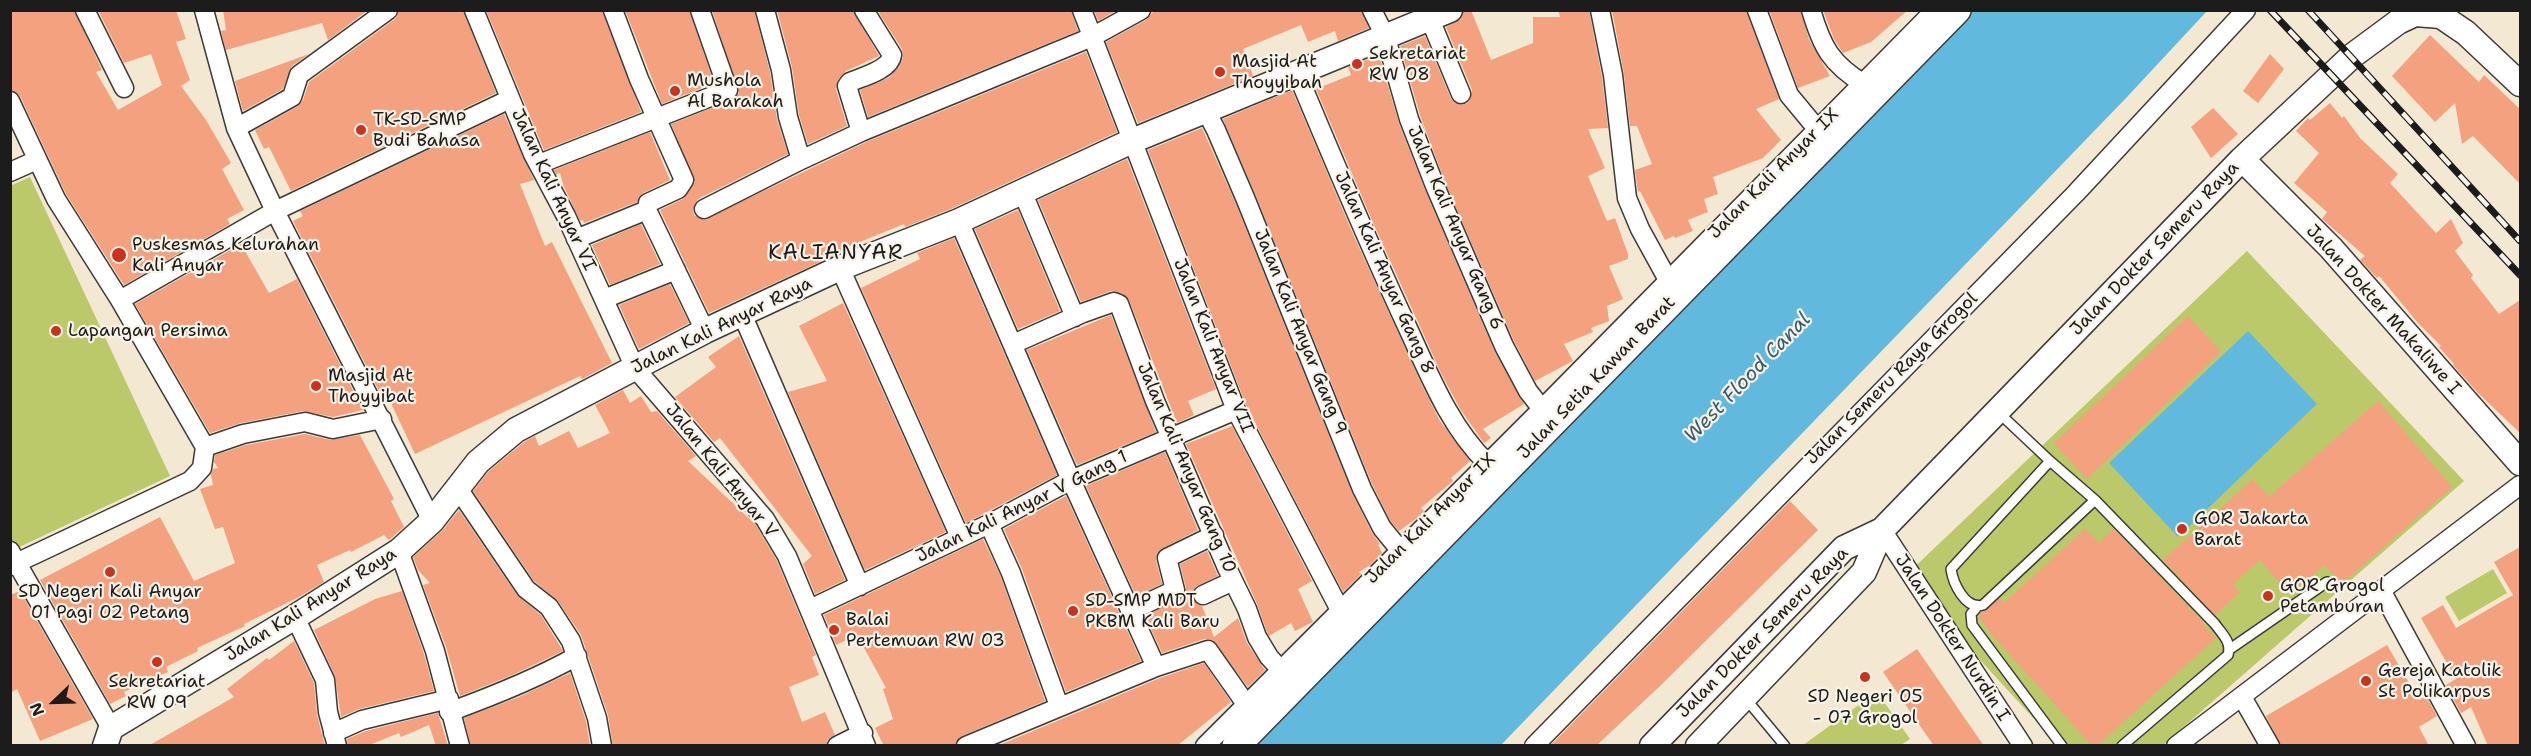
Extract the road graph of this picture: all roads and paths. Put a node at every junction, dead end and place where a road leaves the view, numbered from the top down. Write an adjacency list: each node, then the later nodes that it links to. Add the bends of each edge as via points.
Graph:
1 (85, 10): 24 (street)
2 (204, 10): 30 (street)
3 (388, 10): 30 (street, via 299,75 292,97)
4 (474, 10): 26 (street, Jalan Kali Anyar VI)
5 (613, 10): 29 (street)
6 (700, 10): 29 (street, via 729,89)
7 (765, 10): 36 (street)
8 (864, 10): 32 (street, via 892,59 847,86)
9 (1082, 10): 19 (street, Jalan Kali Anyar VII)
10 (1141, 10): 19 (street)
11 (1372, 10): 20 (street, Jalan Kali Anyar Gang 6)
12 (1600, 10): 47 (street, via 1613,75 1627,198)
13 (1757, 10): 31 (street, via 1789,94)
14 (1810, 10): 22 (street, via 1829,54 1842,70)
15 (1935, 10): 22 (street, Jalan Kali Anyar IX)
16 (1957, 10): 103 (main road, Jalan Setia Kawan Barat)
17 (2246, 10): 104 (street, Jalan Semeru Raya Grogol, via 2076,193)
18 (1440, 15): 20 (street, Jalan Kali Anyar Raya); 25 (street)
19 (1092, 37): 32 (street); 33 (street, Jalan Kali Anyar VII)
20 (1386, 38): 21 (street, Jalan Kali Anyar Raya); 55 (street, Jalan Kali Anyar Gang 6, via 1435,186 1504,346)
21 (1297, 74): 28 (street, Jalan Kali Anyar Raya); 62 (street, Jalan Kali Anyar Gang 8, via 1366,239 1447,412 1470,446)
22 (1864, 84): 31 (street, Jalan Kali Anyar IX)
23 (2520, 84): 34 (street, Jalan Dokter Semeru Raya, via 2454,23 2441,16 2415,15 2398,22 2352,56)
24 (124, 88)
25 (1461, 94)
26 (510, 99): 37 (street, Jalan Kali Anyar VI); 42 (street)
27 (10, 102): 35 (street)
28 (1206, 111): 33 (street, Jalan Kali Anyar Raya); 73 (street, Jalan Kali Anyar Gang 9, via 1246,200 1362,489 1382,528)
29 (656, 118): 37 (street); 41 (street, via 684,180 678,189 648,203)
30 (236, 128): 42 (street)
31 (1818, 130): 47 (street, Jalan Kali Anyar IX)
32 (861, 132): 36 (street)
33 (1131, 141): 39 (street, Jalan Kali Anyar Raya); 56 (street, Jalan Kali Anyar VII)
34 (2242, 159): 57 (street, Jalan Dokter Semeru Raya); 63 (street, Jalan Dokter Makaliwe I, via 2331,248)
35 (37, 160): 38 (street); 49 (street, via 56,199)
36 (801, 160): 40 (street)
37 (539, 164): 44 (street, Jalan Kali Anyar VI)
38 (10, 172)
39 (1022, 191): 43 (street, Jalan Kali Anyar Raya); 51 (street)
40 (704, 209)
41 (647, 210): 44 (street); 46 (street)
42 (275, 211): 49 (street); 58 (street)
43 (959, 221): 45 (street, Jalan Kali Anyar Raya); 53 (street)
44 (576, 239): 48 (street, Jalan Kali Anyar VI)
45 (840, 268): 50 (street, Jalan Kali Anyar Raya); 72 (street)
46 (676, 270): 48 (street); 52 (street)
47 (1668, 280): 55 (street, Jalan Kali Anyar IX)
48 (604, 299): 54 (street, Jalan Kali Anyar VI)
49 (120, 300): 60 (street)
50 (742, 314): 52 (street, Jalan Kali Anyar Raya); 78 (street)
51 (1075, 317): 53 (street); 59 (street, Jalan Kali Anyar Gang 10, via 1114,302 1119,304)
52 (705, 331): 54 (street, Jalan Kali Anyar Raya)
53 (1013, 344): 64 (street)
54 (635, 369): 66 (street, Jalan Kali Anyar Raya, via 516,430 478,462); 82 (street, Jalan Kali Anyar V, via 765,519 787,556)
55 (1542, 409): 62 (street, Jalan Kali Anyar IX)
56 (1236, 410): 59 (street, Jalan Kali Anyar V Gang 1); 84 (street, Jalan Kali Anyar VII)
57 (1998, 412): 61 (lane); 70 (street, Jalan Dokter Semeru Raya)
58 (382, 418): 60 (street, via 333,429 305,422); 68 (street)
59 (1171, 437): 64 (street, Jalan Kali Anyar V Gang 1); 71 (street, Jalan Kali Anyar Gang 10)
60 (205, 447): 75 (street, via 202,468 190,481)
61 (2050, 461): 67 (lane); 81 (lane, via 1951,569 1958,590 1968,602)
62 (1488, 463): 73 (street, Jalan Kali Anyar IX)
63 (2520, 463)
64 (1071, 480): 69 (street, Jalan Kali Anyar V Gang 1); 83 (street)
65 (2520, 485): 79 (street)
66 (457, 487): 68 (street, Jalan Kali Anyar Raya); 87 (street, via 526,589 559,620)
67 (2095, 500): 81 (lane); 86 (lane, via 2215,624)
68 (432, 521): 74 (street, Jalan Kali Anyar Raya)
69 (989, 524): 72 (street, Jalan Kali Anyar V Gang 1); 94 (street)
70 (1881, 530): 90 (street, Jalan Dokter Semeru Raya, via 1864,572); 105 (street, Jalan Dokter Semeru Raya, via 1844,548); 108 (street, Jalan Dokter Nurdin I)
71 (1214, 535): 76 (street, Jalan Kali Anyar Gang 10); 83 (street, via 1167,558 1175,590)
72 (960, 537): 78 (street, Jalan Kali Anyar V Gang 1)
73 (1400, 550): 84 (street, Jalan Kali Anyar IX)
74 (399, 551): 85 (street, Jalan Kali Anyar Raya); 93 (street, via 435,651)
75 (13, 560): 95 (street, via 30,582)
76 (1233, 581): 80 (street); 89 (street, Jalan Kali Anyar Gang 10, via 1257,637)
77 (2327, 582): 86 (lane)
78 (860, 586): 82 (street, Jalan Kali Anyar V Gang 1)
79 (2381, 590): 91 (street); 113 (street)
80 (1203, 595)
81 (1978, 606): 109 (lane, via 1971,615 1972,625)
82 (810, 609): 97 (street, Jalan Kali Anyar V)
83 (1130, 610): 88 (street)
84 (1340, 610): 89 (street, Jalan Kali Anyar IX)
85 (295, 617): 95 (street, Jalan Kali Anyar Raya); 96 (street, via 325,680)
86 (2230, 649): 110 (lane, via 2228,655)
87 (577, 656): 93 (street, via 510,689); 99 (street)
88 (1156, 667): 92 (street, via 1208,650); 94 (street)
89 (1280, 669): 92 (street, Jalan Kali Anyar IX)
90 (1744, 696): 106 (street, Jalan Dokter Semeru Raya); 107 (lane)
91 (2242, 697): 111 (street); 112 (street)
92 (1246, 704): 102 (street, Jalan Kali Anyar IX)
93 (449, 706): 96 (street, via 362,720); 98 (street)
94 (1059, 706): 101 (street)
95 (108, 737)
96 (335, 739)
97 (864, 739): 100 (street)
98 (460, 746)
99 (602, 746)
100 (837, 746)
101 (966, 746)
102 (1205, 746)
103 (1236, 746)
104 (1534, 746)
105 (1652, 746)
106 (1698, 746)
107 (1785, 746)
108 (2023, 746)
109 (2062, 746)
110 (2122, 746)
111 (2176, 746)
112 (2270, 746)
113 (2466, 746)

